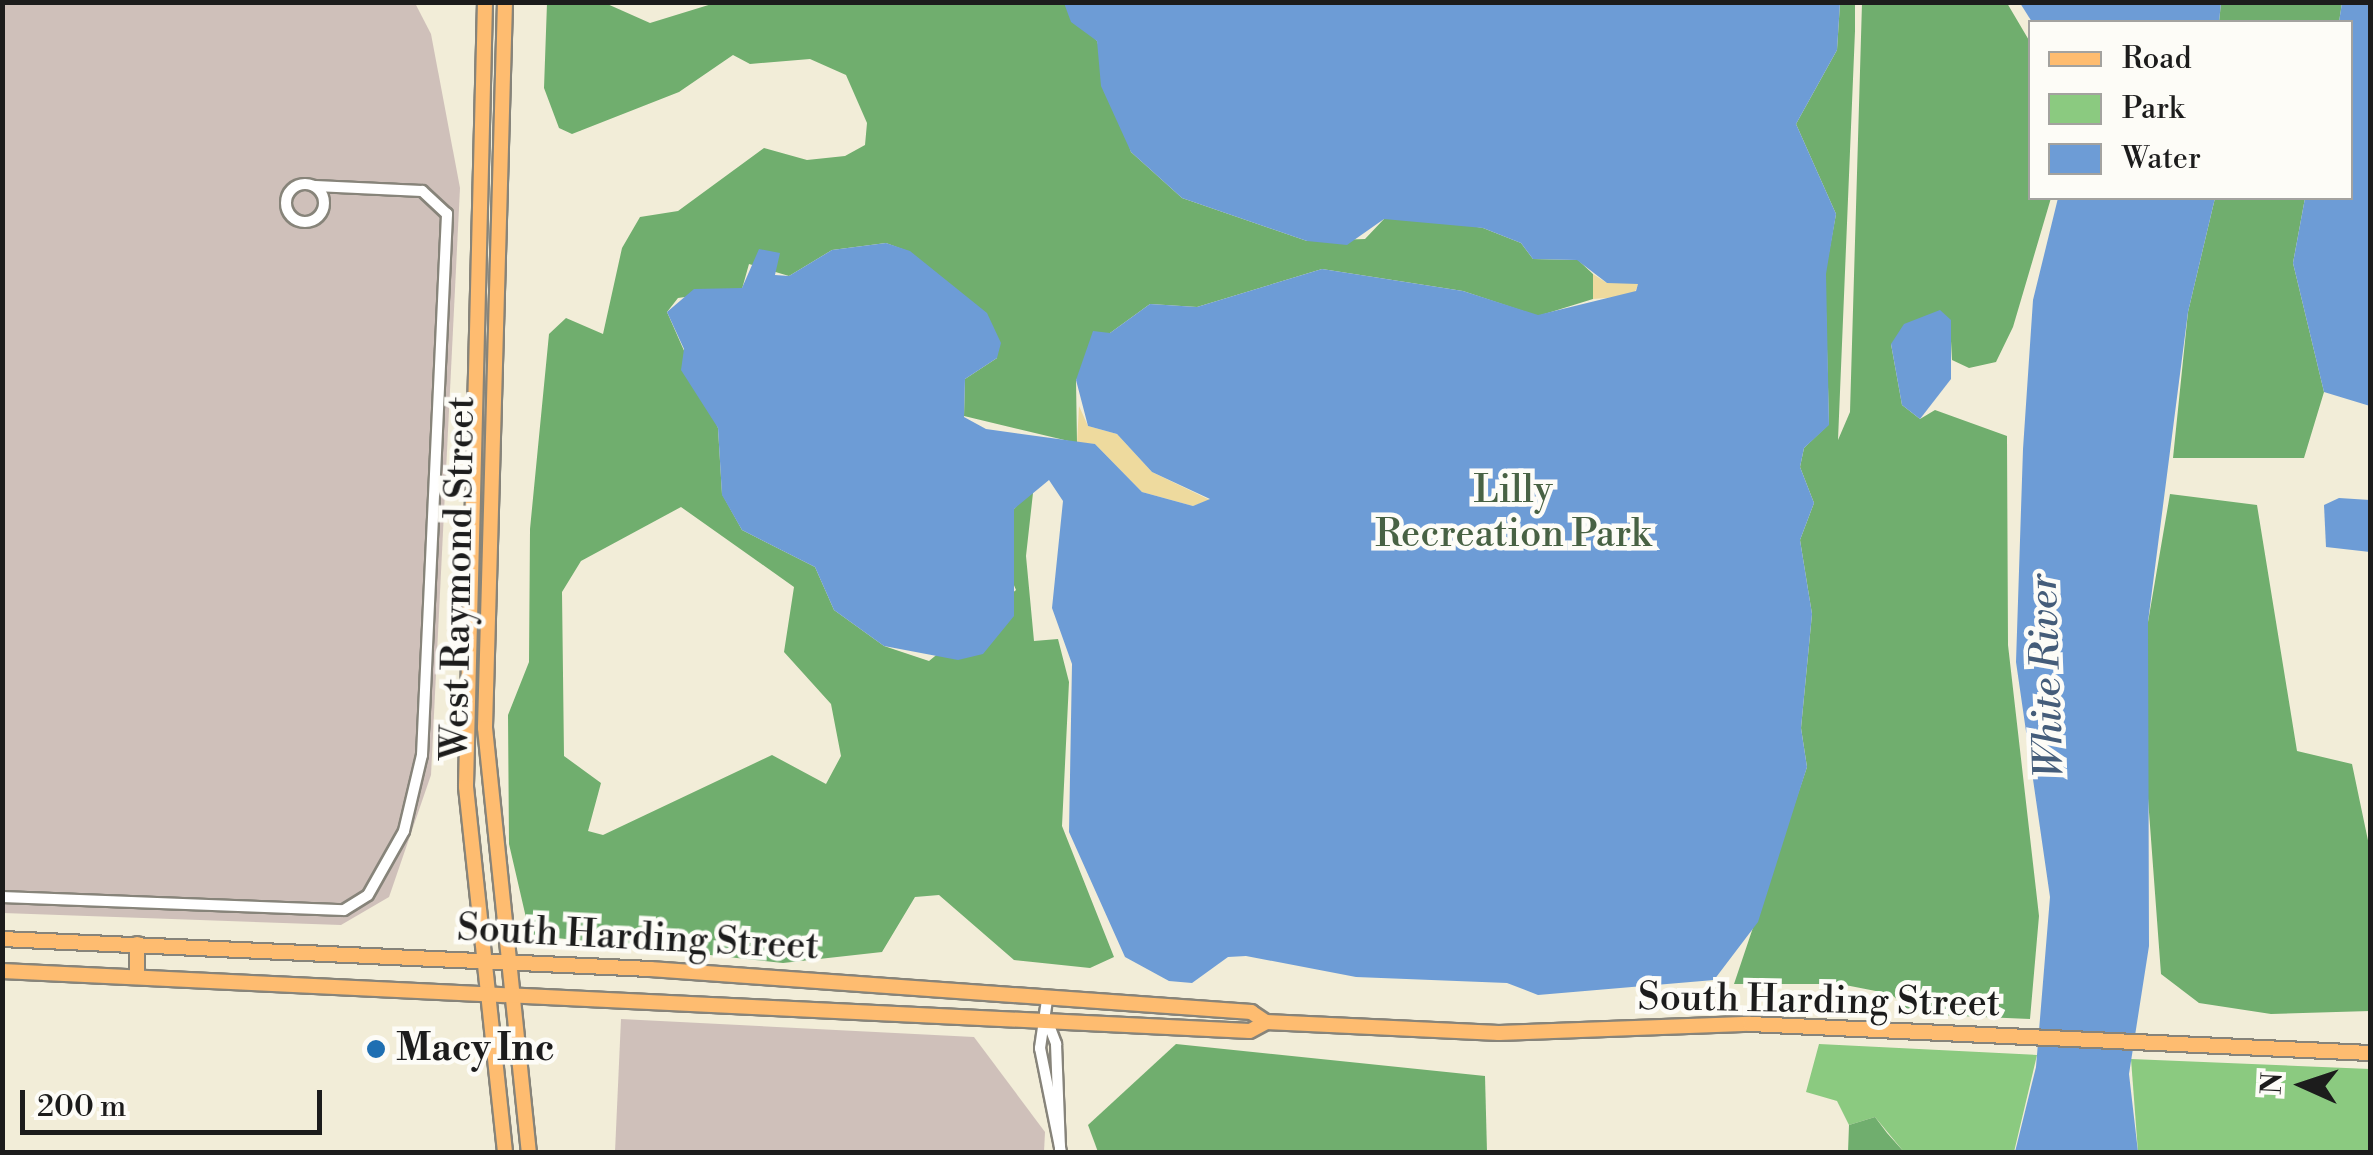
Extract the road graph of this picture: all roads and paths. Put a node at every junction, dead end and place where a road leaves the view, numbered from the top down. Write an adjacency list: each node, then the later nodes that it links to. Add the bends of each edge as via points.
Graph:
1 (485, 2): 6 (main road, West Raymond Street)
2 (505, 2): 7 (main road, West Raymond Street)
3 (315, 186): 4 (street); 5 (street); 5 (street, via 292,189 288,213 312,221)
4 (343, 188): 5 (street); 8 (street, via 429,193 447,214 422,756 398,847 368,895 338,912)
5 (324, 199)
6 (478, 238): 7 (main road); 11 (main road, West Raymond Street, via 465,739)
7 (499, 238): 12 (main road, West Raymond Street, via 485,728)
8 (2, 897)
9 (2, 939): 10 (main road, South Harding Street)
10 (137, 944): 11 (main road, South Harding Street); 14 (main road)
11 (483, 961): 12 (main road, South Harding Street); 16 (main road, West Raymond Street)
12 (507, 962): 15 (main road, South Harding Street); 17 (main road, West Raymond Street)
13 (2, 971): 14 (main road, South Harding Street)
14 (137, 976): 16 (main road, South Harding Street)
15 (736, 976): 18 (main road, South Harding Street); 19 (main road)
16 (486, 992): 17 (main road, South Harding Street); 23 (main road, West Raymond Street)
17 (511, 993): 19 (main road, South Harding Street); 24 (main road, West Raymond Street)
18 (1047, 1000): 20 (street); 21 (main road, South Harding Street, via 1251,1012)
19 (732, 1002): 20 (main road, South Harding Street)
20 (1046, 1019): 21 (main road, South Harding Street, via 1250,1030); 25 (street, via 1056,1044)
21 (1266, 1022): 22 (main road, South Harding Street, via 1459,1033 1716,1024)
22 (2370, 1053)
23 (505, 1152)
24 (529, 1152)
25 (1061, 1152)

